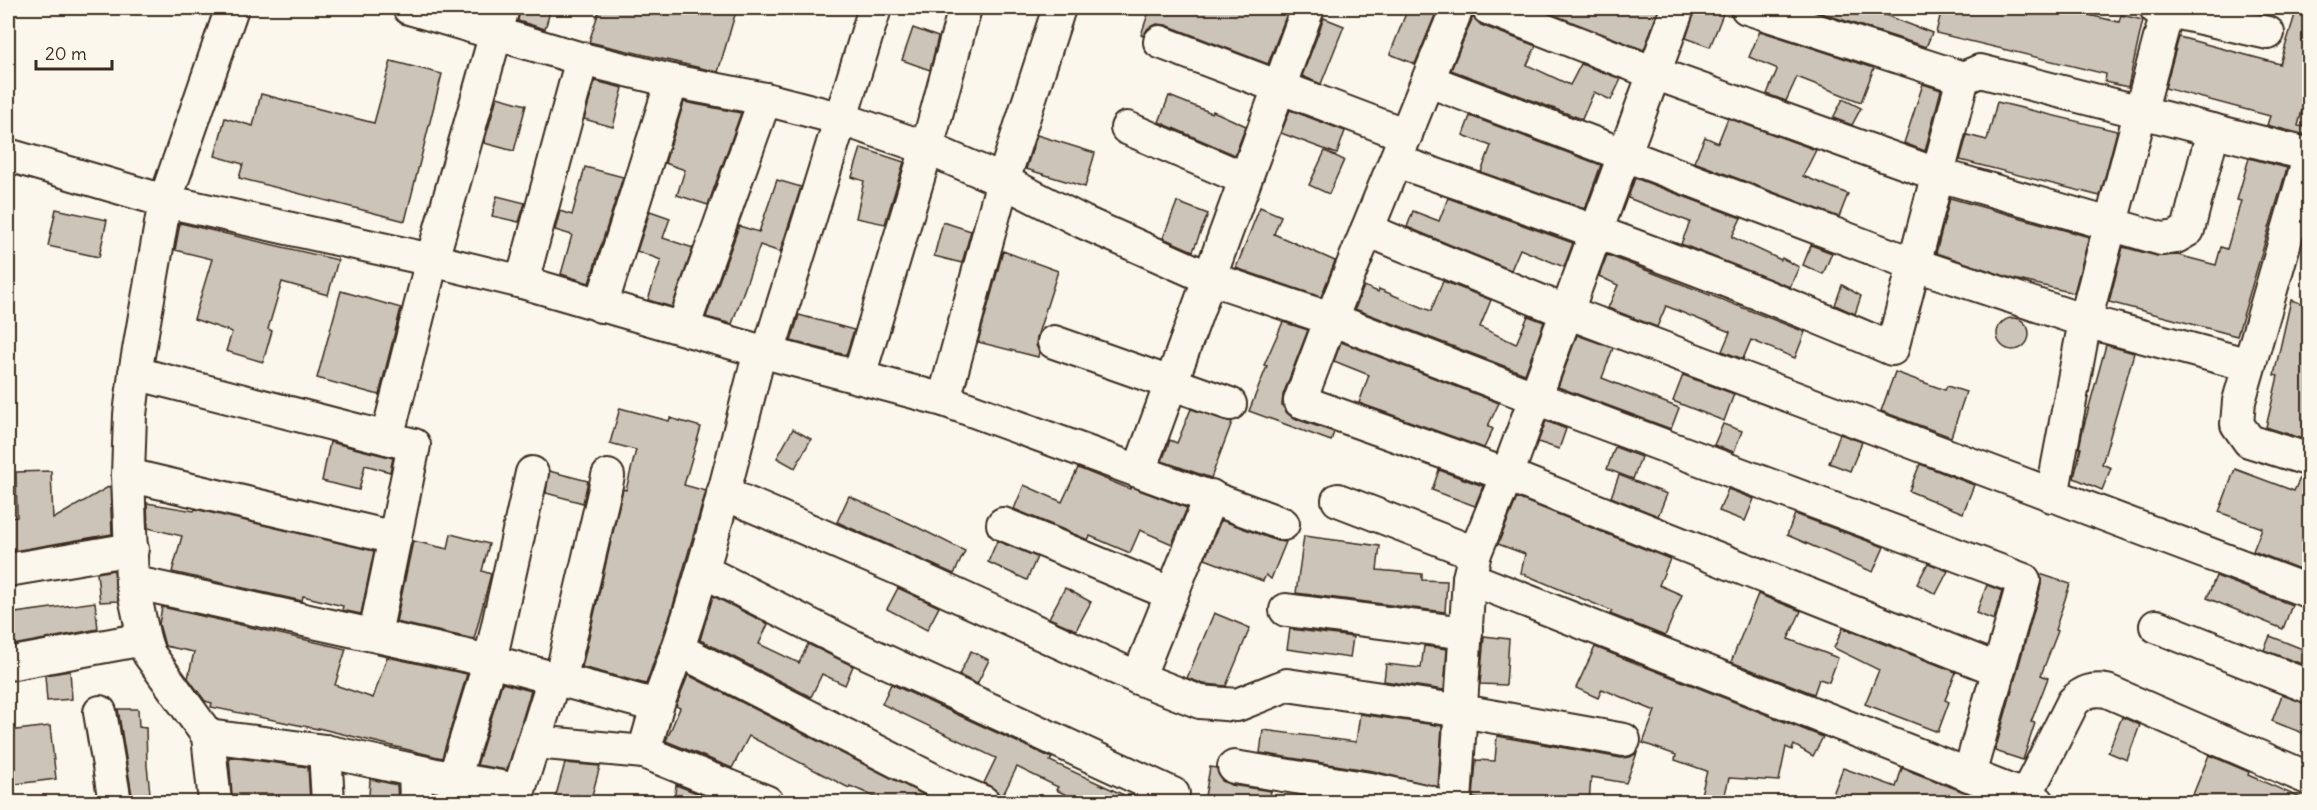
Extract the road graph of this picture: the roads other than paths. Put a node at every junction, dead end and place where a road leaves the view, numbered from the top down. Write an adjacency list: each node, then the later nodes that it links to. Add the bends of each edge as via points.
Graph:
1 (232, 8): 35 (street)
2 (415, 8): 13 (street)
3 (875, 8): 24 (street)
4 (965, 8): 27 (street)
5 (1059, 8): 34 (street)
6 (1308, 8): 21 (street)
7 (1457, 8): 20 (street)
8 (1488, 8): 17 (street)
9 (1678, 8): 17 (street)
10 (1747, 8): 18 (street)
11 (2164, 8): 12 (street); 23 (street)
12 (2232, 16): 14 (street)
13 (499, 21): 16 (street); 39 (street)
14 (2268, 33)
15 (1160, 42): 21 (street)
16 (582, 59): 19 (street); 42 (street)
17 (1654, 73): 29 (street); 32 (street)
18 (1964, 78): 23 (street, via 1980,70); 32 (street)
19 (672, 81): 22 (street); 43 (street)
20 (1429, 81): 28 (street); 29 (street)
21 (1279, 87): 28 (street); 33 (street)
22 (765, 99): 24 (street); 47 (street)
23 (2141, 111): 26 (street); 36 (street)
24 (842, 119): 27 (street); 49 (street)
25 (1127, 128): 33 (street)
26 (2213, 130): 31 (street); 36 (street, via 2188,230 2162,239)
27 (927, 148): 34 (street); 52 (street)
28 (1401, 148): 37 (street); 38 (street)
29 (1625, 154): 38 (street); 40 (street)
30 (8, 155): 35 (street)
31 (2309, 155): 50 (street)
32 (1939, 175): 36 (street); 40 (street)
33 (1245, 179): 41 (street)
34 (1003, 181): 41 (street, via 1083,222); 55 (street)
35 (165, 201): 39 (street); 51 (street)
36 (2112, 225): 46 (street)
37 (1367, 230): 44 (street); 45 (street)
38 (1596, 231): 40 (street, via 1820,317 1892,349); 44 (street)
39 (432, 260): 42 (street); 57 (street)
40 (1916, 265): 46 (street)
41 (1209, 278): 45 (street); 53 (street)
42 (522, 282): 43 (street)
43 (601, 306): 47 (street)
44 (1567, 312): 54 (street); 66 (street)
45 (1331, 318): 54 (street); 62 (street, via 1300,401)
46 (2085, 321): 50 (street); 66 (street)
47 (683, 328): 49 (street)
48 (1054, 342): 53 (street)
49 (764, 352): 52 (street); 64 (street)
50 (2249, 365): 58 (street, via 2237,423 2249,441)
51 (135, 373): 57 (street); 61 (street)
52 (859, 376): 55 (street)
53 (1171, 384): 56 (street); 59 (street)
54 (1536, 398): 62 (street); 86 (street, via 2024,580)
55 (944, 400): 59 (street)
56 (1230, 404)
57 (387, 438): 70 (street, via 414,445)
58 (2310, 459)
59 (1139, 471): 65 (street)
60 (532, 473): 84 (street)
61 (128, 475): 70 (street); 71 (street)
62 (1507, 475): 72 (street); 86 (street)
63 (608, 476): 88 (street)
64 (723, 493): 74 (street); 87 (street, via 897,567)
65 (1211, 496): 69 (street); 77 (street)
66 (2052, 496): 76 (street)
67 (1338, 500): 72 (street)
68 (1003, 524): 77 (street)
69 (1283, 524)
70 (395, 538): 81 (street)
71 (132, 549): 73 (street); 75 (street)
72 (1472, 565): 80 (street); 100 (street)
73 (8, 570)
74 (703, 571): 83 (street); 111 (street, via 868,654 1173,794)
75 (132, 582): 81 (street); 82 (street)
76 (2310, 592)
77 (1172, 594): 87 (street)
78 (1286, 610): 80 (street)
79 (2156, 626): 89 (street)
80 (1466, 633): 91 (street)
81 (375, 634): 84 (street)
82 (144, 639): 85 (street); 93 (street, via 149,654)
83 (679, 650): 90 (street); 110 (street)
84 (490, 661): 88 (street); 101 (street)
85 (8, 664)
86 (1999, 670): 100 (street)
87 (1138, 678): 91 (street, via 1218,705 1237,705 1287,685)
88 (557, 679): 90 (street); 95 (street)
89 (2310, 687)
90 (657, 706): 97 (street)
91 (1462, 711): 94 (street); 113 (street)
92 (100, 712): 105 (street)
93 (208, 736): 96 (street); 106 (street)
94 (1624, 740)
95 (535, 742): 97 (street); 103 (street, via 519,790)
96 (325, 751): 99 (street); 107 (street)
97 (644, 752): 109 (street)
98 (1234, 767): 112 (street)
99 (415, 771): 101 (street); 108 (street)
100 (1969, 775): 104 (street)
101 (454, 779): 103 (street)
102 (2310, 779): 104 (street, via 2107,691 2092,689 2073,702)
103 (494, 794)
104 (2031, 800)
105 (115, 802)
106 (215, 802)
107 (328, 802)
108 (416, 802)
109 (767, 802)
110 (983, 802)
111 (1167, 802)
112 (1429, 802)
113 (1455, 802)

